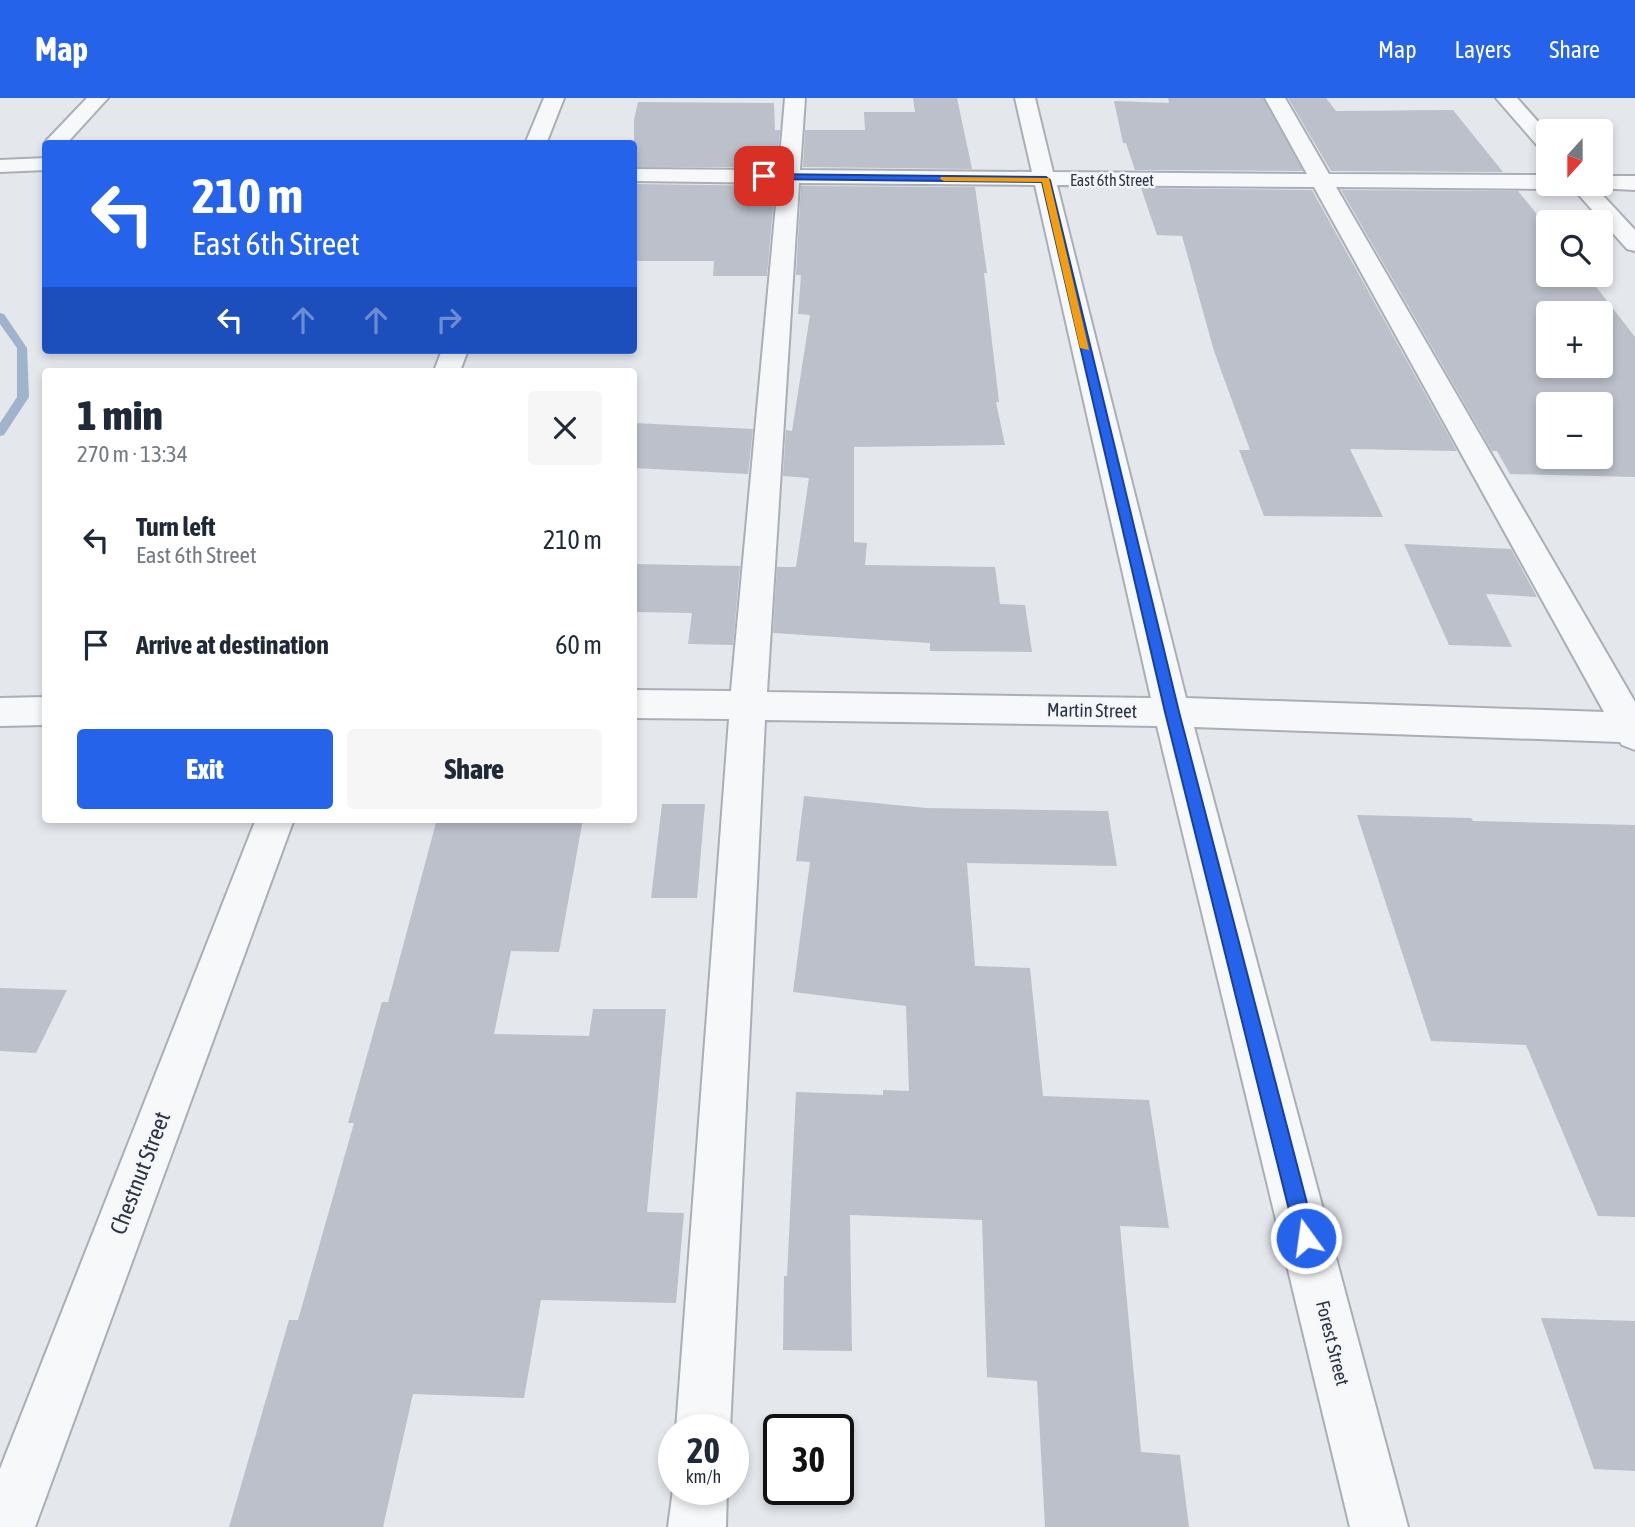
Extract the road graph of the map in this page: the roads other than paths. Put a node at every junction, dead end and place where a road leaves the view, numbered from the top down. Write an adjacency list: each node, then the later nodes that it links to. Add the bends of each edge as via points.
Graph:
1 (98, 98): 8 (street)
2 (554, 98): 9 (street)
3 (795, 98): 13 (street)
4 (1025, 98): 14 (street, Forest Street)
5 (1275, 98): 15 (street)
6 (1506, 98): 7 (street)
7 (1536, 132)
8 (58, 140)
9 (537, 140)
10 (42, 160): 11 (street)
11 (0, 166)
12 (637, 175): 13 (street, East 6th Street)
13 (790, 177): 14 (street, East 6th Street); 22 (street)
14 (1046, 180): 15 (street, East 6th Street); 25 (street, Forest Street)
15 (1321, 180): 16 (street, East 6th Street); 26 (street)
16 (1536, 183)
17 (1614, 183): 18 (street)
18 (1635, 183)
19 (1591, 196): 20 (street)
20 (1635, 244)
21 (637, 704): 22 (street, Martin Street)
22 (748, 706): 25 (street, Martin Street); 28 (street)
23 (42, 711): 24 (street)
24 (0, 712)
25 (1172, 712): 26 (street, Martin Street); 32 (street, Forest Street)
26 (1634, 730)
27 (273, 823): 30 (street, Chestnut Street)
28 (704, 1414)
29 (698, 1505): 31 (street)
30 (6, 1527)
31 (697, 1527)
32 (1379, 1527)

